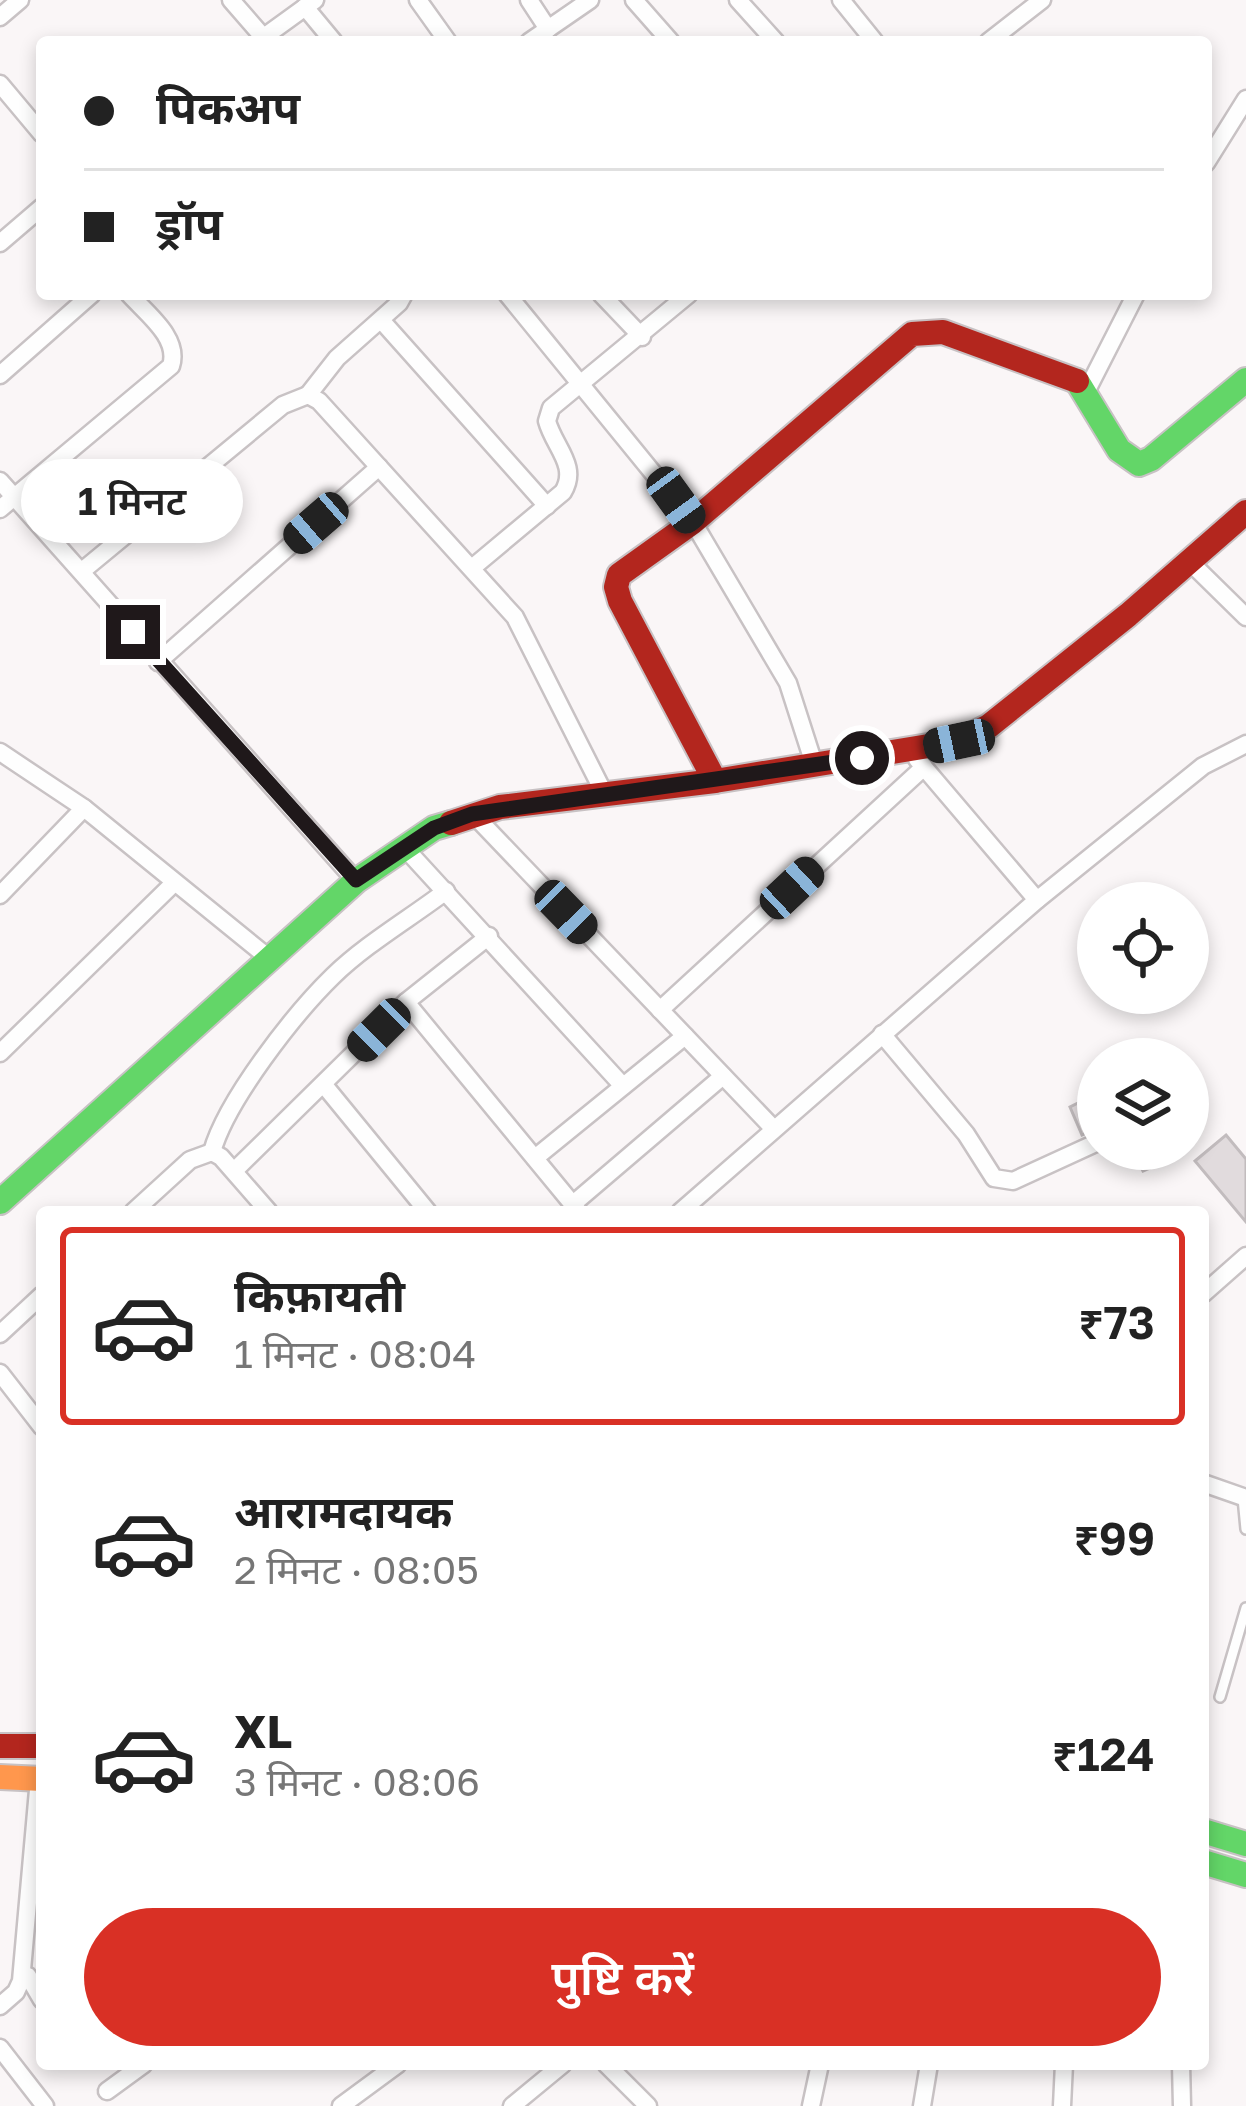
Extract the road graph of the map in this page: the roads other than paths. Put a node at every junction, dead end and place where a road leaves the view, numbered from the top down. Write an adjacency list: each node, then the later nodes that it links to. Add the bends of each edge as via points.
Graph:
1 (20, 0): 11 (street)
2 (232, 0): 13 (street)
3 (418, 0): 16 (street)
4 (529, 0): 12 (street)
5 (590, 0): 12 (street)
6 (634, 0): 18 (street)
7 (738, 0): 19 (street)
8 (841, 0): 20 (street)
9 (1042, 0): 21 (street)
10 (310, 4): 14 (street); 15 (street)
11 (0, 17)
12 (548, 29): 17 (street)
13 (257, 36)
14 (266, 36)
15 (330, 36)
16 (444, 36)
17 (538, 36)
18 (666, 36)
19 (771, 36)
20 (870, 36)
21 (996, 36)
22 (0, 84): 24 (street)
23 (1246, 99): 25 (street)
24 (36, 127)
25 (1212, 153)
26 (36, 212): 27 (street)
27 (0, 243)
28 (85, 300): 37 (street)
29 (134, 300): 44 (street, via 172,343 171,366)
30 (399, 300): 35 (street)
31 (511, 300): 39 (street)
32 (607, 300): 36 (street)
33 (682, 300): 36 (street)
34 (1133, 300): 40 (street)
35 (381, 320): 41 (street); 45 (street)
36 (642, 337): 39 (street)
37 (0, 375)
38 (1246, 380): 40 (street, via 1139,464 1120,452)
39 (583, 385): 45 (street, via 551,408 547,421 570,481); 48 (street)
40 (1087, 390): 48 (street, via 943,332 912,334)
41 (308, 395): 42 (street); 51 (street, via 283,405)
42 (380, 467): 50 (street); 53 (street)
43 (0, 481): 44 (street)
44 (14, 496): 46 (street); 51 (street)
45 (547, 506): 50 (street)
46 (0, 509)
47 (1246, 512): 49 (street)
48 (693, 522): 57 (street, via 788,683); 58 (street, via 629,566 616,587)
49 (1190, 562): 52 (street); 56 (street, via 989,726)
50 (472, 568): 59 (street, via 526,635)
51 (82, 571): 53 (street)
52 (1246, 616)
53 (158, 662): 63 (street)
54 (1246, 744): 67 (street, via 1202,766)
55 (0, 752): 60 (street)
56 (917, 759): 57 (street); 67 (street); 71 (street)
57 (814, 764): 58 (street)
58 (715, 781): 59 (street)
59 (604, 793): 61 (street)
60 (83, 808): 64 (street); 66 (street)
61 (472, 814): 62 (street); 71 (street)
62 (404, 847): 63 (street); 65 (street)
63 (356, 880): 69 (street)
64 (174, 883): 69 (street); 74 (street)
65 (446, 891): 68 (street); 79 (street, via 333,976 222,1122)
66 (0, 895)
67 (1037, 900): 72 (street)
68 (489, 936): 70 (street); 77 (street)
69 (270, 959): 83 (street)
70 (406, 1002): 76 (street); 81 (street)
71 (660, 1010): 73 (street)
72 (882, 1034): 78 (street); 80 (street, via 994,1178 1013,1181)
73 (685, 1036): 75 (street); 77 (street)
74 (0, 1053)
75 (723, 1076): 78 (street); 88 (street)
76 (324, 1085): 82 (street); 86 (street)
77 (622, 1086): 81 (street)
78 (773, 1128): 89 (street)
79 (212, 1152): 82 (street); 84 (street, via 190,1160)
80 (1077, 1152)
81 (535, 1158): 87 (street)
82 (234, 1172): 85 (street)
83 (0, 1202)
84 (140, 1206)
85 (264, 1206)
86 (423, 1206)
87 (574, 1206)
88 (578, 1206)
89 (688, 1206)
90 (1246, 1256): 91 (street)
91 (1209, 1289)
92 (36, 1301): 93 (street)
93 (0, 1334)
94 (0, 1373): 95 (street)
95 (36, 1419)
96 (1209, 1485): 97 (street)
97 (1245, 1497): 98 (lane)
98 (1246, 1528)
99 (1246, 1608): 100 (lane)
100 (1220, 1697)
101 (0, 1746): 102 (street)
102 (36, 1746)
103 (0, 1777): 104 (street)
104 (36, 1779)
105 (1209, 1834): 106 (street)
106 (1246, 1844)
107 (36, 1857): 110 (street)
108 (1209, 1864): 109 (street)
109 (1246, 1875)
110 (30, 1974): 111 (street)
111 (0, 2006)
112 (0, 2048): 122 (street)
113 (136, 2070): 121 (street)
114 (390, 2070): 123 (street)
115 (556, 2070): 124 (street)
116 (612, 2070): 125 (street)
117 (819, 2070): 126 (street)
118 (928, 2070): 127 (street)
119 (1064, 2070): 128 (street)
120 (1181, 2070): 129 (street)
121 (107, 2091)
122 (45, 2106)
123 (341, 2106)
124 (512, 2106)
125 (648, 2106)
126 (811, 2106)
127 (922, 2106)
128 (1062, 2106)
129 (1182, 2106)

